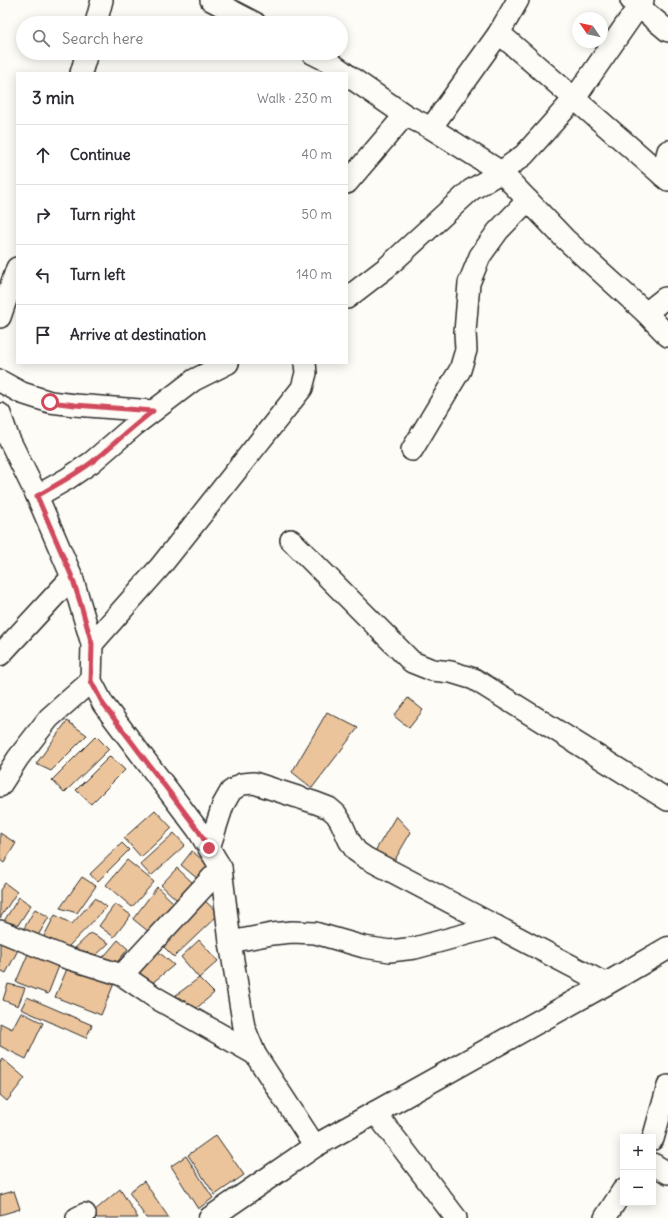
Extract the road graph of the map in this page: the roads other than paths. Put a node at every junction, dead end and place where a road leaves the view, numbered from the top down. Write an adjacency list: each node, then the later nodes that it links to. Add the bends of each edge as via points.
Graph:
1 (102, 0): 5 (street)
2 (210, 0): 6 (street)
3 (518, 0): 8 (street)
4 (637, 2): 7 (street); 14 (street)
5 (98, 16)
6 (241, 16)
7 (668, 31)
8 (499, 33): 14 (street); 16 (street)
9 (85, 60): 11 (street)
10 (326, 60): 12 (street)
11 (81, 72)
12 (343, 72)
13 (348, 76): 15 (street)
14 (575, 98): 18 (street, via 524,155); 19 (street)
15 (405, 115): 16 (street); 20 (street)
16 (430, 128): 18 (street)
17 (668, 151): 19 (street)
18 (501, 172): 21 (street); 23 (street, via 472,190 386,268)
19 (665, 177)
20 (348, 182)
21 (528, 200): 25 (street, via 565,239); 33 (street, via 498,231 480,256 469,282 466,350 460,370)
22 (10, 274): 26 (street)
23 (348, 297)
24 (668, 298): 25 (street)
25 (646, 313): 27 (street)
26 (0, 317)
27 (668, 336)
28 (226, 364): 31 (street, via 194,380)
29 (305, 364): 37 (street, via 306,373 302,388 160,567)
30 (0, 380): 31 (street, via 22,394 50,402)
31 (153, 411): 34 (street, via 92,462)
32 (0, 414): 34 (street, via 8,437)
33 (412, 450)
34 (37, 496): 36 (street)
35 (291, 540): 41 (street, via 412,662 432,670 451,672 474,679)
36 (72, 577): 37 (street); 38 (street)
37 (92, 644): 39 (street)
38 (0, 655)
39 (91, 681): 40 (street, via 49,718); 42 (street, via 103,704)
40 (0, 786)
41 (668, 800)
42 (209, 848): 43 (street); 44 (street, via 223,805 231,791 242,784 254,784 329,808 336,814 356,851)
43 (221, 868): 46 (street); 48 (street)
44 (496, 926): 46 (street, via 415,948 390,951 364,947 315,933 300,932); 49 (street)
45 (0, 931): 48 (street, via 64,957)
46 (230, 942): 50 (street, via 244,1027)
47 (668, 948): 49 (street)
48 (122, 975): 50 (street, via 156,998)
49 (606, 984): 52 (street)
50 (255, 1054): 56 (street)
51 (668, 1086): 54 (street)
52 (375, 1112): 56 (street); 61 (street)
53 (668, 1124): 55 (street)
54 (655, 1134)
55 (656, 1138)
56 (315, 1146): 60 (street)
57 (656, 1166): 58 (street)
58 (668, 1173)
59 (620, 1195): 62 (street)
60 (210, 1218)
61 (456, 1218)
62 (605, 1218)

